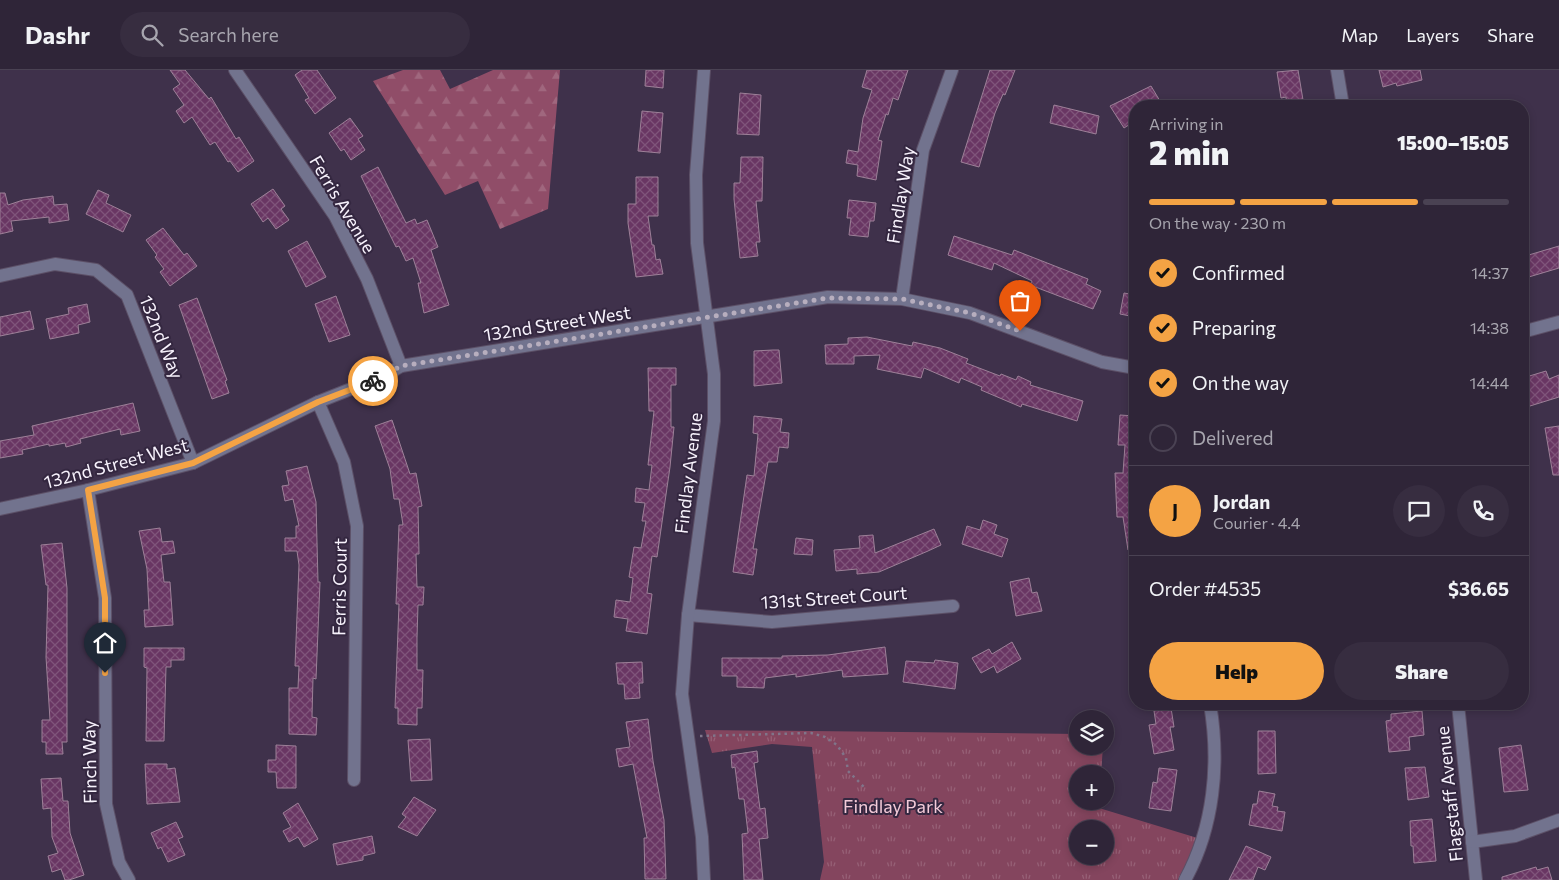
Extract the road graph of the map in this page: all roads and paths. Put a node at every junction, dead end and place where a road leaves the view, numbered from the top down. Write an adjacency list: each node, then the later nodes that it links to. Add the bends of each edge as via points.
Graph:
1 (234, 70): 11 (street, Ferris Avenue, via 334,216 367,279)
2 (704, 70): 8 (street, Findlay Avenue, via 696,175 696,224)
3 (952, 70): 7 (street, Findlay Way, via 923,150)
4 (1337, 70): 5 (street)
5 (1342, 100)
6 (0, 276): 14 (street, 132nd Way, via 55,264 96,270 127,295)
7 (902, 299): 8 (street, 132nd Street West, via 828,298); 12 (street, 132nd Street West, via 970,313 1102,362)
8 (706, 316): 11 (street, 132nd Street West); 18 (street, Findlay Avenue, via 714,374 714,421)
9 (1559, 322): 10 (street)
10 (1529, 330)
11 (401, 366): 13 (street, 132nd Street West)
12 (1129, 367)
13 (318, 402): 14 (street, 132nd Street West); 22 (street, Ferris Court, via 344,462 357,526)
14 (193, 463): 15 (street, 132nd Street West)
15 (88, 490): 16 (street, 132nd Street West); 26 (street, Finch Way, via 105,598 106,804 119,862)
16 (0, 509)
17 (953, 606): 18 (street, 131st Street Court, via 772,622)
18 (688, 615): 21 (street, Findlay Avenue, via 682,694)
19 (1211, 710): 28 (street, via 1216,775 1199,854)
20 (1459, 710): 25 (street, Flagstaff Avenue)
21 (689, 737): 23 (path, via 812,733 837,745 846,758 848,771); 27 (street, Findlay Avenue)
22 (354, 780)
23 (866, 789)
24 (1559, 820): 25 (street, via 1515,836)
25 (1472, 842): 29 (street, Flagstaff Avenue)
26 (129, 880)
27 (704, 880)
28 (1185, 880)
29 (1476, 880)

